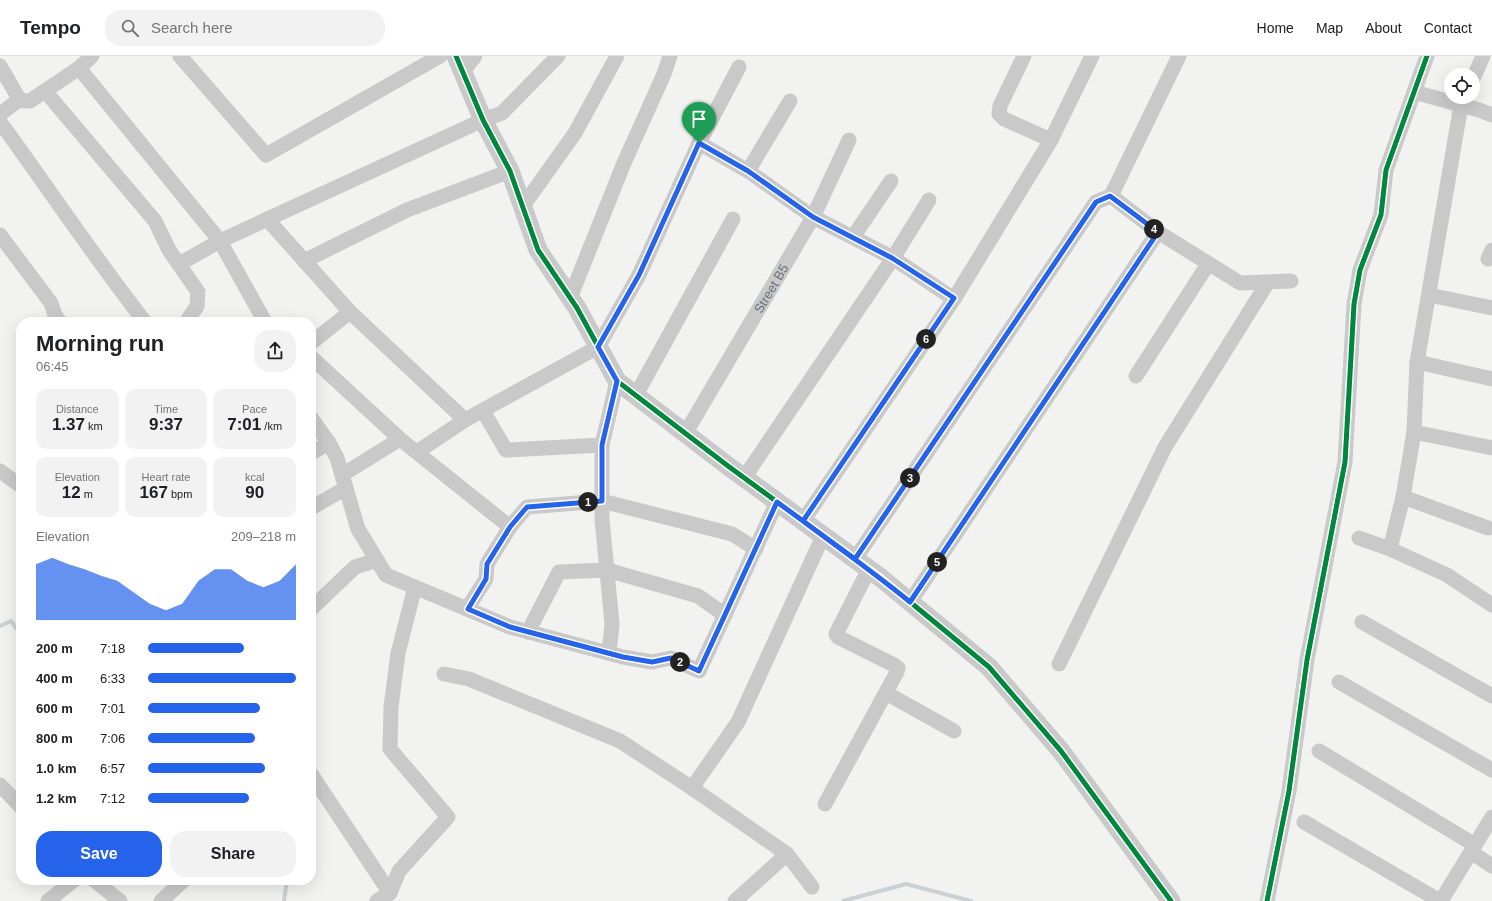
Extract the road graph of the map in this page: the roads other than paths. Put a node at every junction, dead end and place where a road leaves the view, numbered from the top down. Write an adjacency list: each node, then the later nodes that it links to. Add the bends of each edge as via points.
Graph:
1 (92, 56): 16 (street)
2 (180, 56): 3 (street, via 266,155)
3 (440, 56)
4 (475, 56): 13 (street)
5 (558, 56): 27 (street, via 502,113)
6 (617, 56): 37 (street, via 575,133)
7 (670, 56): 52 (street)
8 (1092, 56): 30 (street)
9 (1179, 56): 35 (street)
10 (1427, 56): 19 (street)
11 (1483, 56): 17 (street)
12 (1018, 58): 30 (street, via 999,114 1004,119)
13 (459, 64): 27 (street)
14 (0, 66): 21 (street)
15 (739, 67): 31 (street)
16 (79, 68): 18 (street); 44 (street)
17 (1478, 68)
18 (45, 91): 21 (street, via 30,101); 47 (street, via 151,217)
19 (1414, 92): 20 (street); 135 (street, via 1386,170 1381,214 1360,270 1354,304 1345,462 1307,660 1289,791)
20 (1444, 98)
21 (20, 99): 25 (street)
22 (790, 101): 33 (street)
23 (1462, 104): 51 (street)
24 (1469, 104): 26 (street)
25 (0, 114)
26 (1492, 115)
27 (483, 120): 32 (street); 39 (street)
28 (0, 122): 57 (street)
29 (849, 140): 38 (street, Street B5)
30 (1051, 140): 53 (street)
31 (699, 143): 33 (street); 61 (street, via 639,275)
32 (510, 171): 37 (street); 46 (street, via 407,210)
33 (748, 171): 38 (street)
34 (891, 181): 43 (street)
35 (1110, 196): 41 (street); 95 (street, via 1096,202)
36 (928, 200): 45 (street)
37 (523, 206): 52 (street, via 538,250)
38 (813, 217): 43 (street); 72 (street, Street B5)
39 (267, 219): 44 (street); 46 (street)
40 (733, 219): 67 (street)
41 (1158, 232): 48 (street); 98 (street)
42 (0, 235): 56 (street, via 51,303)
43 (853, 237): 45 (street)
44 (220, 241): 47 (street); 59 (street)
45 (892, 258): 53 (street); 80 (street)
46 (304, 261): 55 (street)
47 (179, 264): 58 (street, via 198,292 196,306)
48 (1208, 264): 50 (street, via 1240,284); 64 (street)
49 (1291, 281): 50 (street)
50 (1268, 282): 106 (street, via 1165,447)
51 (1429, 295): 54 (street); 63 (street)
52 (570, 298): 61 (street)
53 (954, 298): 87 (street)
54 (1492, 308)
55 (350, 312): 60 (street); 69 (street)
56 (56, 317)
57 (141, 317)
58 (189, 317)
59 (262, 317)
60 (316, 339)
61 (598, 347): 66 (street); 68 (street)
62 (316, 362): 73 (street)
63 (1417, 362): 65 (street); 71 (street)
64 (1136, 376)
65 (1492, 379)
66 (617, 381): 67 (street); 75 (street)
67 (636, 395): 72 (street)
68 (483, 410): 69 (street); 75 (street, via 506,450)
69 (465, 420): 78 (street)
70 (316, 425): 74 (street)
71 (1414, 432): 76 (street); 83 (street)
72 (685, 434): 80 (street)
73 (400, 439): 78 (street); 82 (street)
74 (329, 444): 77 (street); 82 (street, via 337,458)
75 (602, 445): 84 (street)
76 (1492, 448)
77 (316, 450)
78 (417, 452): 88 (street)
79 (0, 471): 81 (street)
80 (744, 478): 85 (street)
81 (16, 482)
82 (344, 482): 86 (street); 94 (street, via 358,529)
83 (1403, 497): 89 (street); 93 (street)
84 (602, 501): 88 (street, via 527,507); 92 (street, via 732,534); 96 (street)
85 (777, 502): 87 (street); 92 (street)
86 (316, 504)
87 (803, 521): 90 (street)
88 (510, 527): 101 (street, via 487,564 486,579)
89 (1488, 528)
90 (823, 536): 95 (street); 116 (street, via 738,722)
91 (1359, 538): 93 (street)
92 (756, 549): 102 (street)
93 (1390, 549): 100 (street, via 1447,575)
94 (377, 560): 97 (street, via 386,574); 99 (street, via 355,567)
95 (862, 564): 98 (street); 109 (street, via 836,634 898,668)
96 (607, 570): 102 (street, via 698,596); 104 (street, via 559,572); 105 (street, via 612,624)
97 (415, 587): 101 (street); 128 (street, via 398,653 391,707 390,749 448,817 399,871)
98 (910, 602): 134 (street, via 989,667 1061,751)
99 (316, 605)
100 (1492, 605)
101 (468, 609): 104 (street)
102 (726, 615): 105 (street, via 699,671 671,658 652,662)
103 (1362, 622): 110 (street)
104 (528, 632): 105 (street)
105 (609, 653)
106 (1059, 664)
107 (444, 674): 116 (street, via 469,679 620,741)
108 (1339, 682): 113 (street)
109 (886, 693): 111 (street); 118 (street)
110 (1492, 696)
111 (954, 731)
112 (1319, 751): 121 (street)
113 (1492, 770)
114 (316, 782): 128 (street)
115 (0, 785): 117 (street)
116 (692, 788): 122 (street)
117 (16, 802)
118 (825, 804)
119 (1492, 817): 121 (street)
120 (1304, 822): 136 (street)
121 (1473, 849): 123 (street); 136 (street)
122 (787, 854): 127 (street); 133 (street)
123 (1492, 866)
124 (68, 885): 129 (street)
125 (100, 885): 130 (street)
126 (179, 885): 131 (street)
127 (812, 887)
128 (390, 893): 132 (street)
129 (48, 901)
130 (120, 901)
131 (161, 901)
132 (377, 901)
133 (735, 901)
134 (1171, 901)
135 (1267, 901)
136 (1441, 901)

